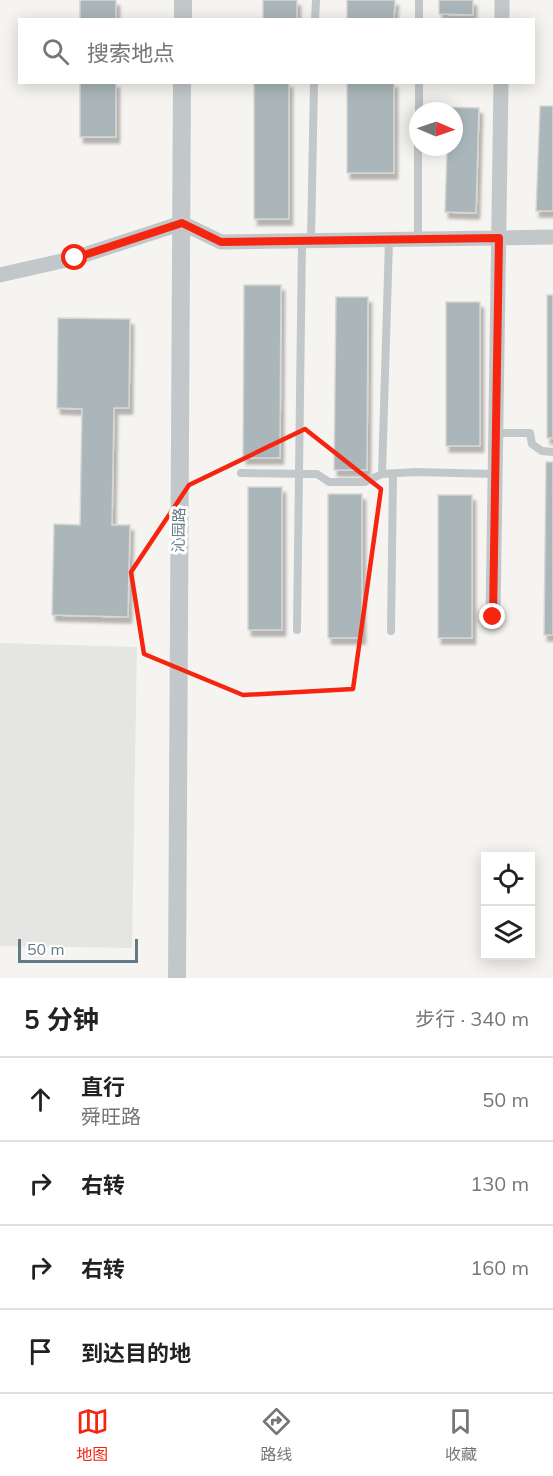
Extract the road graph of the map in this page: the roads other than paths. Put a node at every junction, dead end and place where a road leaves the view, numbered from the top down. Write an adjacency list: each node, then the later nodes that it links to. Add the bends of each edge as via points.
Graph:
1 (183, 0): 5 (street)
2 (316, 0): 6 (lane)
3 (419, 0): 7 (lane)
4 (502, 0): 8 (street)
5 (183, 18)
6 (315, 18)
7 (419, 18)
8 (502, 18)
9 (182, 84): 15 (street, 沁园路)
10 (314, 84): 19 (lane)
11 (419, 84): 13 (lane)
12 (501, 84): 17 (street)
13 (418, 102)
14 (418, 156): 18 (lane)
15 (182, 223): 19 (street, via 221,242); 21 (street, via 75,258); 32 (street, 沁园路)
16 (553, 237): 17 (street)
17 (499, 238): 18 (street); 22 (street)
18 (418, 239): 20 (street)
19 (307, 240): 20 (street); 25 (lane)
20 (388, 240): 26 (lane)
21 (0, 276)
22 (496, 433): 23 (lane, via 530,434 532,444); 28 (street)
23 (553, 452)
24 (241, 473): 25 (lane)
25 (299, 474): 26 (lane, via 317,474 329,482 365,482); 30 (lane)
26 (382, 474): 27 (lane)
27 (393, 474): 28 (lane); 31 (lane)
28 (495, 474): 29 (street)
29 (493, 617)
30 (297, 630)
31 (391, 631)
32 (177, 978)

